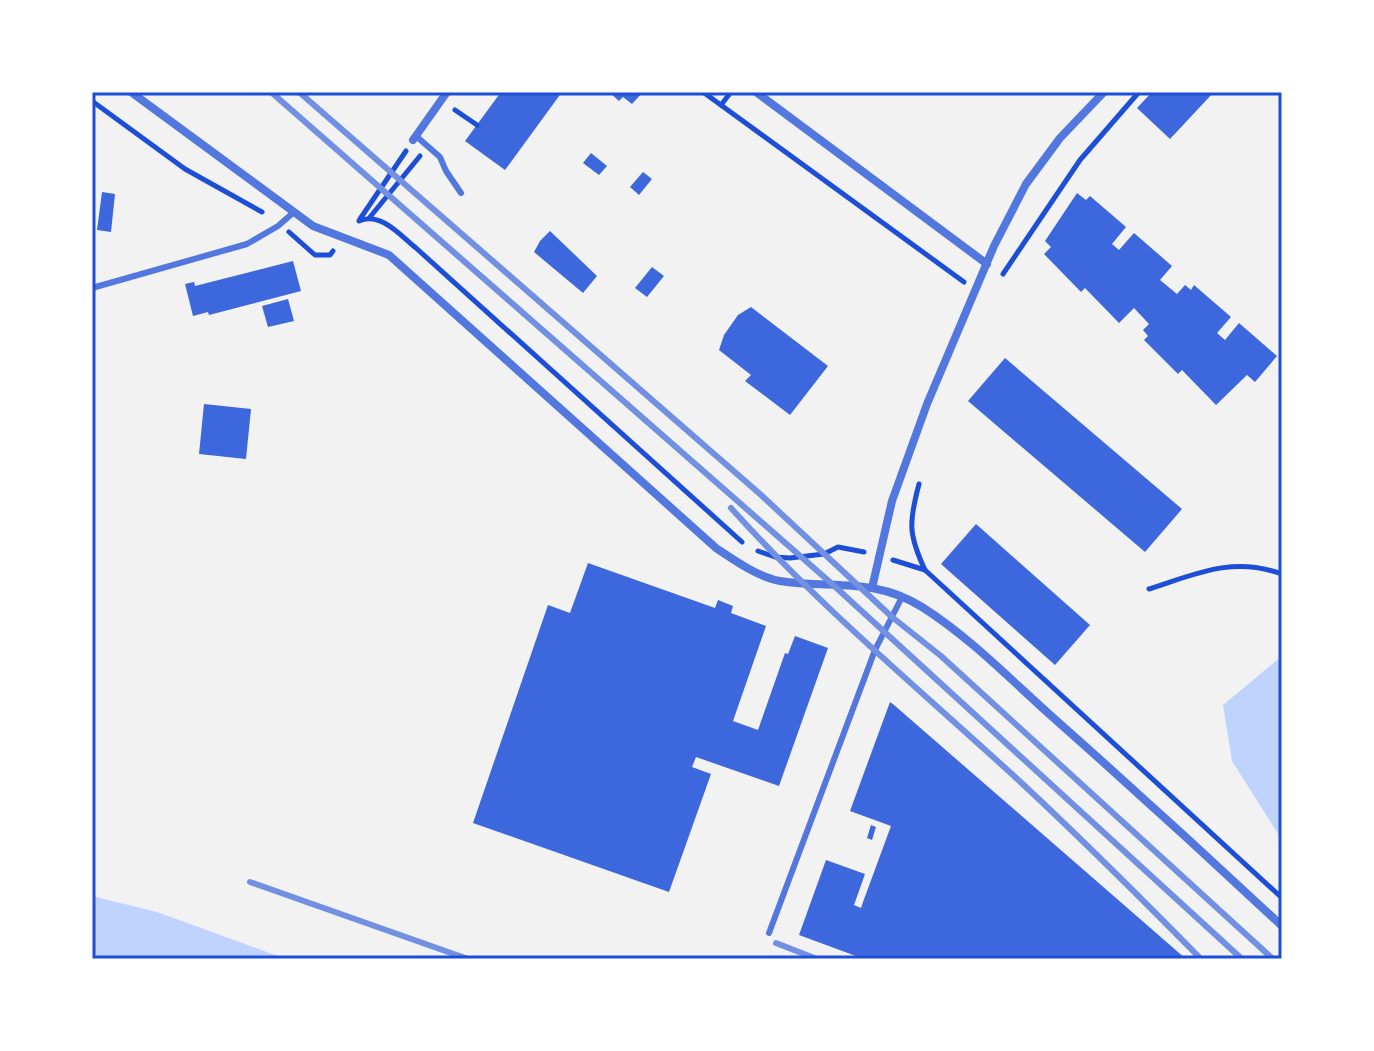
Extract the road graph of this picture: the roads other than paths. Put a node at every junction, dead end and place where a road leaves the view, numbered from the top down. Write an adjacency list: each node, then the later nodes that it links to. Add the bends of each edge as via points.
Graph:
1 (131, 92): 7 (street)
2 (447, 92): 5 (street)
3 (756, 92): 8 (street)
4 (1104, 92): 8 (street, via 1026,184)
5 (414, 138): 6 (lane, via 440,157)
6 (461, 193)
7 (294, 212): 9 (lane, via 247,244); 10 (street, via 313,226 389,255 410,271 716,548 739,563 779,581)
8 (987, 264): 10 (street, via 892,501)
9 (92, 288)
10 (872, 588): 11 (street)
11 (902, 597): 12 (street, via 968,642); 13 (lane, via 875,650)
12 (1282, 926)
13 (769, 933)

